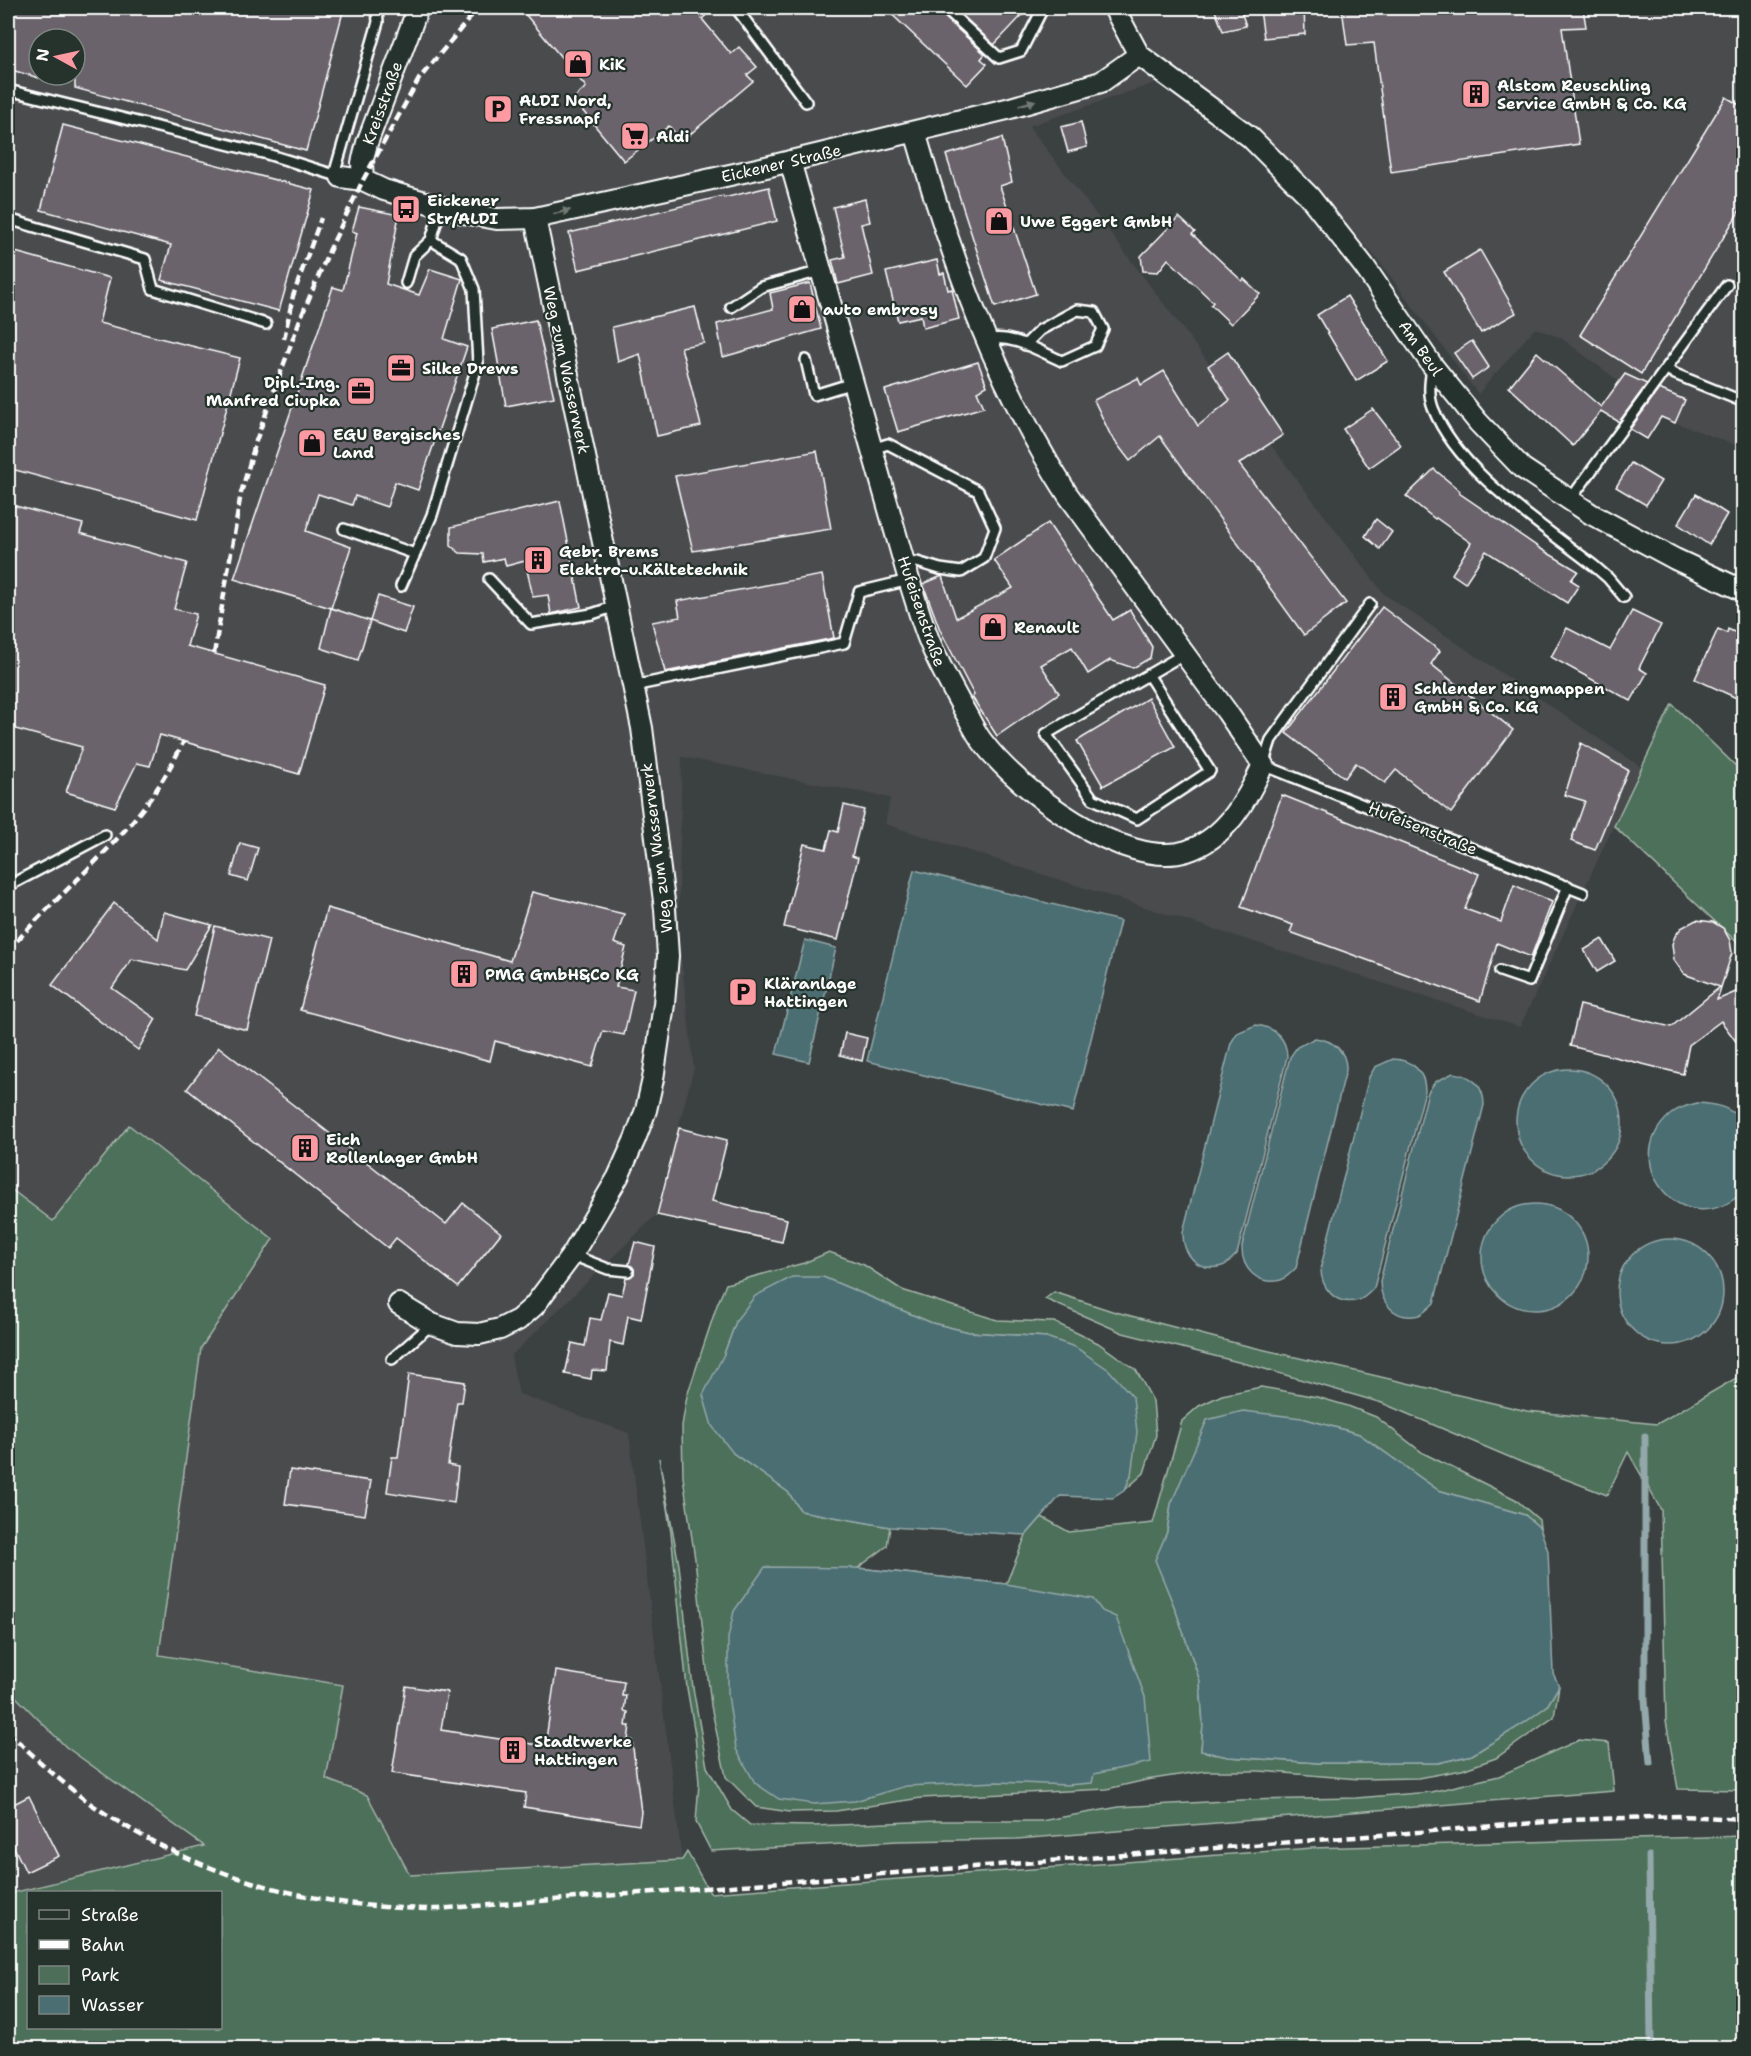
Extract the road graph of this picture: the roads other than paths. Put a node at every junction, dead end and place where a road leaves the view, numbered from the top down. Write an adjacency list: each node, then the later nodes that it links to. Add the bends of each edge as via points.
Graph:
1 (377, 8): 12 (lane, via 378,22)
2 (418, 8): 13 (street, Kreisstraße, via 367,143)
3 (736, 8): 9 (lane)
4 (945, 8): 5 (lane, via 999,58 1021,51)
5 (1043, 8)
6 (1114, 8): 7 (street)
7 (1139, 55): 10 (street, Eickener Straße, one-way to 7, via 1101,82); 26 (street, Am Beul, via 1250,137 1309,196 1364,266)
8 (8, 90): 12 (lane, via 267,154)
9 (806, 102)
10 (915, 132): 11 (street, Eickener Straße); 23 (street)
11 (790, 161): 15 (street, Eickener Straße, one-way to 11); 18 (street, Hufeisenstraße)
12 (338, 176): 13 (street)
13 (363, 180): 14 (street, Eickener Straße)
14 (441, 207): 15 (street, Eickener Straße, via 497,219); 17 (lane)
15 (535, 218): 40 (street, Weg zum Wasserwerk)
16 (8, 219): 22 (lane, via 145,259 153,289)
17 (431, 240): 19 (lane, via 414,256); 33 (lane, via 461,258 474,289 478,363 432,515)
18 (821, 271): 21 (lane, via 761,286); 28 (street, Hufeisenstraße)
19 (406, 283)
20 (1727, 285): 27 (lane)
21 (731, 307)
22 (266, 324)
23 (985, 340): 24 (lane, via 995,337); 41 (street, via 1048,464)
24 (1025, 345): 24 (lane, via 1062,361 1095,346 1103,329 1094,312 1077,310 1040,330)
25 (806, 360): 28 (lane, via 814,395)
26 (1432, 365): 31 (street, Am Beul, via 1522,468); 38 (lane, via 1429,388 1433,408 1463,454 1495,489 1593,565)
27 (1667, 369): 29 (lane); 31 (lane)
28 (853, 384): 30 (street, Hufeisenstraße)
29 (1743, 402)
30 (872, 448): 34 (street, Hufeisenstraße); 34 (lane, via 888,444 978,491 995,528 984,558 961,572 916,562)
31 (1570, 500): 37 (street, Am Beul)
32 (344, 529): 33 (lane)
33 (415, 554): 36 (lane)
34 (907, 573): 43 (lane, via 859,592 844,643); 44 (street, Hufeisenstraße, via 930,644 983,742 1022,784 1066,818 1132,850 1159,855 1186,851 1210,839 1230,822)
35 (489, 579): 40 (lane, via 531,624)
36 (401, 586)
37 (1743, 591)
38 (1624, 597)
39 (1370, 604): 44 (lane, via 1271,740)
40 (616, 606): 43 (street, Weg zum Wasserwerk)
41 (1184, 654): 42 (lane); 44 (street)
42 (1149, 676): 42 (lane, via 1046,734 1093,799 1137,819 1210,771)
43 (633, 686): 50 (street, Weg zum Wasserwerk, via 665,909 668,956 664,1004 646,1110 618,1177)
44 (1263, 765): 47 (lane, Hufeisenstraße)
45 (105, 835): 46 (lane)
46 (8, 886)
47 (1568, 886): 48 (lane, Hufeisenstraße); 49 (lane, via 1529,981)
48 (1583, 893)
49 (1500, 971)
50 (572, 1255): 51 (lane); 53 (street, Weg zum Wasserwerk, via 534,1306 500,1329 479,1334 457,1333)
51 (628, 1272)
52 (399, 1304): 53 (street, Weg zum Wasserwerk)
53 (432, 1324): 54 (lane)
54 (392, 1359)

